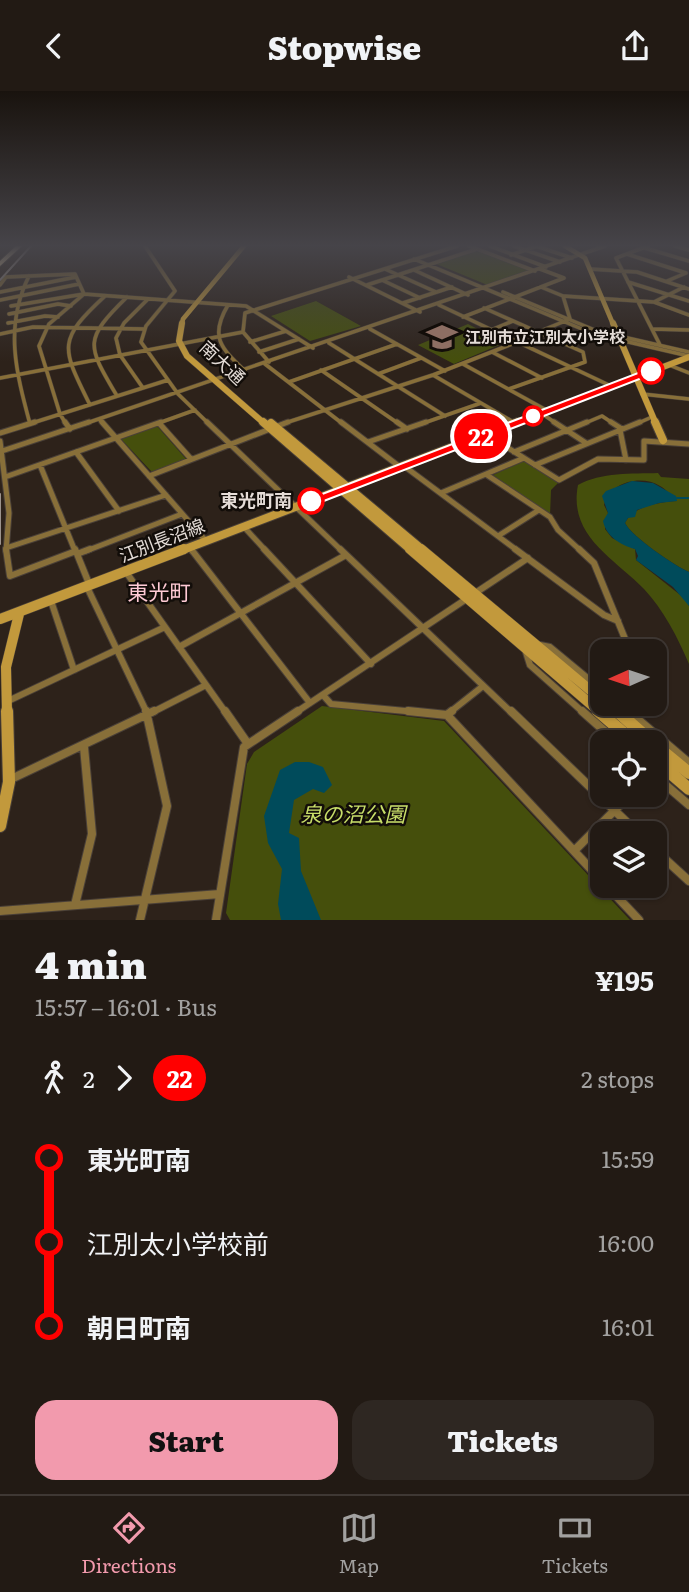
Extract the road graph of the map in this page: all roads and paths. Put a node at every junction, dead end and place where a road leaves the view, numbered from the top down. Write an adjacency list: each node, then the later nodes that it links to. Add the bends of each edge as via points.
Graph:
1 (79, 284): 25 (street)
2 (22, 285): 20 (street)
3 (36, 285): 20 (street)
4 (76, 285): 30 (street)
5 (171, 285): 37 (street)
6 (212, 285): 40 (street, 南大通)
7 (336, 285): 48 (street)
8 (367, 285): 42 (street)
9 (392, 285): 33 (street)
10 (419, 285): 24 (street)
11 (447, 285): 18 (street)
12 (480, 285): 21 (street)
13 (497, 285): 21 (street)
14 (547, 285): 19 (street)
15 (596, 285): 35 (street)
16 (629, 285): 38 (street)
17 (637, 285): 26 (street)
18 (452, 287): 24 (street); 28 (street)
19 (541, 287): 29 (street); 34 (street)
20 (19, 288): 23 (street); 30 (street)
21 (488, 288): 28 (street); 34 (street)
22 (687, 288): 26 (street)
23 (0, 292)
24 (436, 292): 33 (street)
25 (84, 294): 27 (street); 45 (street); 46 (street)
26 (668, 294): 39 (street); 41 (street)
27 (106, 295): 31 (street); 59 (street)
28 (468, 295): 44 (street)
29 (563, 296): 35 (street); 54 (street)
30 (15, 297): 36 (street); 45 (street)
31 (127, 297): 32 (street); 60 (street)
32 (148, 298): 37 (street); 61 (street)
33 (419, 298): 42 (street)
34 (512, 298): 47 (street); 54 (street); 56 (street)
35 (602, 299): 38 (street); 73 (street)
36 (0, 300)
37 (169, 300): 40 (street); 62 (street)
38 (637, 301): 41 (street); 64 (street)
39 (689, 301)
40 (197, 302): 43 (street); 78 (street, 南大通, via 181,322)
41 (654, 302): 51 (street)
42 (403, 303): 49 (street)
43 (228, 305): 48 (street); 72 (street, via 217,324)
44 (439, 305): 49 (street); 53 (street)
45 (11, 306): 50 (street)
46 (71, 306): 50 (street); 52 (street)
47 (484, 309): 53 (street); 55 (street)
48 (253, 310): 67 (street); 68 (street, via 243,315)
49 (420, 312): 63 (street)
50 (9, 314): 57 (street)
51 (689, 315)
52 (58, 317): 57 (street); 58 (street)
53 (463, 317): 65 (street)
54 (570, 319): 56 (street); 73 (street)
55 (513, 321): 65 (street); 70 (street)
56 (564, 322): 70 (street); 73 (street, via 594,334)
57 (8, 323): 69 (street)
58 (47, 327): 59 (street); 69 (street); 95 (street, via 38,346)
59 (72, 328): 60 (street); 92 (street, via 65,344)
60 (96, 328): 61 (street); 89 (street, via 91,341)
61 (120, 328): 62 (street); 85 (street, via 116,341)
62 (144, 329): 82 (street, via 141,341)
63 (370, 329): 77 (street); 79 (street)
64 (652, 329): 66 (street); 80 (street)
65 (491, 330): 76 (street)
66 (689, 330)
67 (286, 331): 74 (street); 75 (street)
68 (243, 332): 72 (street); 75 (street)
69 (7, 333): 71 (street); 101 (street)
70 (538, 333): 94 (street, via 583,352 585,362)
71 (0, 334)
72 (217, 337): 78 (street); 97 (street)
73 (618, 337): 80 (street); 86 (street); 105 (street)
74 (299, 339): 81 (street); 83 (street)
75 (250, 342): 83 (street)
76 (517, 342): 84 (street); 94 (street)
77 (329, 343): 81 (street); 88 (street)
78 (183, 344): 82 (street); 107 (street, 南大通, via 188,359)
79 (397, 344): 87 (street); 88 (street)
80 (660, 345): 86 (street)
81 (313, 348): 90 (street)
82 (145, 351): 85 (street); 106 (street)
83 (259, 352): 90 (street)
84 (491, 352): 91 (street); 104 (street)
85 (120, 355): 89 (street); 111 (street)
86 (689, 355): 93 (street, 江別長沼線)
87 (422, 358): 98 (street); 100 (street)
88 (355, 359): 96 (street); 100 (street)
89 (95, 360): 92 (street); 115 (street)
90 (267, 363): 97 (street); 108 (street)
91 (463, 364): 98 (street); 112 (street)
92 (70, 365): 95 (street); 119 (street)
93 (669, 365): 99 (street); 105 (street, 江別長沼線)
94 (572, 368): 104 (street); 110 (street)
95 (44, 369): 101 (street); 123 (street)
96 (321, 370): 108 (street); 116 (street)
97 (245, 371): 107 (street)
98 (445, 371): 102 (street)
99 (689, 373)
100 (379, 374): 109 (street)
101 (17, 375): 103 (street); 127 (street)
102 (433, 375): 109 (street); 118 (street)
103 (0, 378)
104 (542, 378): 112 (street)
105 (634, 378): 110 (street, 江別長沼線); 114 (street)
106 (168, 380): 111 (street); 113 (street)
107 (217, 380): 113 (street); 130 (street, 南大通)
108 (289, 382): 121 (street)
109 (398, 386): 116 (street); 124 (street)
110 (611, 386): 122 (street, 江別長沼線)
111 (143, 388): 115 (street)
112 (509, 389): 122 (street)
113 (178, 394): 120 (street); 126 (street)
114 (642, 394): 117 (street); 125 (street)
115 (117, 396): 119 (street)
116 (362, 398): 121 (street); 132 (street)
117 (689, 399)
118 (481, 403): 124 (street); 129 (street)
119 (90, 405): 123 (street)
120 (195, 410): 128 (street); 142 (street)
121 (325, 410): 130 (street); 140 (street)
122 (545, 412): 129 (street, 江別長沼線); 134 (street)
123 (60, 414): 127 (street); 131 (street)
124 (444, 416): 132 (street)
125 (652, 417): 133 (street); 138 (street)
126 (99, 419): 131 (street); 137 (street)
127 (30, 423): 135 (street)
128 (159, 423): 137 (street); 148 (street)
129 (514, 423): 136 (street, 江別長沼線)
130 (272, 428): 142 (street); 156 (street, 南大通)
131 (70, 429): 144 (street)
132 (407, 429): 140 (street)
133 (621, 429): 134 (street, via 602,416); 141 (street); 149 (street)
134 (566, 430): 141 (street); 146 (street)
135 (0, 433)
136 (486, 434): 146 (street); 152 (street, 江別長沼線)
137 (116, 438): 145 (street); 154 (street)
138 (663, 440): 143 (street); 149 (street, via 644,441 644,460)
139 (0, 441): 144 (street)
140 (368, 442): 152 (street)
141 (586, 443): 151 (street)
142 (230, 444): 148 (street); 159 (street)
143 (689, 444)
144 (2, 451): 155 (street)
145 (76, 452): 150 (street); 161 (street)
146 (514, 452): 147 (street)
147 (524, 458): 151 (street); 153 (street)
148 (191, 459): 154 (street)
149 (626, 460): 151 (street, via 598,459 559,480)
150 (40, 465): 155 (street); 164 (street)
151 (535, 465)
152 (402, 466): 156 (street, 江別長沼線); 157 (street)
153 (487, 475): 157 (street); 160 (street)
154 (149, 476): 158 (street)
155 (5, 477): 167 (street)
156 (345, 488): 159 (street, 江別長沼線); 175 (street, 南大通)
157 (441, 493): 165 (street)
158 (166, 495): 161 (street); 162 (street)
159 (296, 507): 163 (street, 江別長沼線); 170 (street)
160 (539, 510): 165 (street); 180 (street, via 594,563)
161 (119, 511): 164 (street)
162 (182, 514): 166 (street); 169 (street)
163 (244, 527): 166 (street, 江別長沼線); 173 (street)
164 (66, 529): 167 (street); 169 (street)
165 (498, 536): 171 (street)
166 (206, 541): 168 (street, 江別長沼線)
167 (6, 548): 169 (street, via 10,576)
168 (190, 548): 172 (street, 江別長沼線); 177 (street)
169 (76, 552): 174 (street)
170 (346, 555): 173 (street); 182 (street)
171 (528, 558): 175 (street); 180 (street)
172 (126, 572): 174 (street, 江別長沼線); 181 (street)
173 (296, 583): 177 (street); 188 (street)
174 (89, 586): 176 (street, 江別長沼線); 187 (street)
175 (473, 596): 182 (street); 184 (street, 南大通); 185 (street, 南大通)
176 (51, 601): 178 (street, 江別長沼線); 190 (street)
177 (240, 613): 186 (street); 197 (street)
178 (19, 614): 179 (street, 江別長沼線); 189 (street)
179 (0, 619)
180 (618, 621): 183 (street)
181 (165, 627): 186 (street); 187 (street)
182 (423, 629): 188 (street); 193 (street)
183 (625, 639)
184 (537, 645): 191 (street, via 550,647); 194 (street, 南大通)
185 (524, 646): 202 (street, via 530,665); 203 (street, 南大通)
186 (179, 647): 192 (street)
187 (117, 650): 190 (street); 198 (street)
188 (370, 664): 195 (street)
189 (3, 669): 196 (street)
190 (74, 670): 196 (street)
191 (590, 680)
192 (206, 685): 198 (street); 205 (street)
193 (484, 686): 199 (street); 216 (street)
194 (590, 689)
195 (323, 695): 197 (street); 199 (street, via 331,704)
196 (8, 701): 211 (street)
197 (310, 703): 205 (street)
198 (147, 714): 206 (street); 225 (street, via 167,806)
199 (447, 715): 219 (street)
200 (622, 716): 204 (street)
201 (634, 716): 208 (street)
202 (603, 730)
203 (620, 730)
204 (638, 730)
205 (248, 744): 223 (street)
206 (83, 747): 211 (street); 226 (street, via 92,834)
207 (667, 755): 210 (street)
208 (689, 762)
209 (667, 770): 213 (street)
210 (689, 773)
211 (9, 780): 217 (street)
212 (667, 787): 214 (street)
213 (689, 789)
214 (689, 806)
215 (619, 807): 216 (street)
216 (615, 811): 218 (street); 219 (street)
217 (1, 821)
218 (625, 821)
219 (574, 851): 221 (street)
220 (667, 861): 222 (street)
221 (590, 868)
222 (689, 881)
223 (219, 894): 225 (street); 229 (street)
224 (618, 898): 230 (street)
225 (144, 900): 226 (street); 228 (street)
226 (75, 905): 227 (street)
227 (0, 911)
228 (140, 920)
229 (216, 920)
230 (639, 920)

